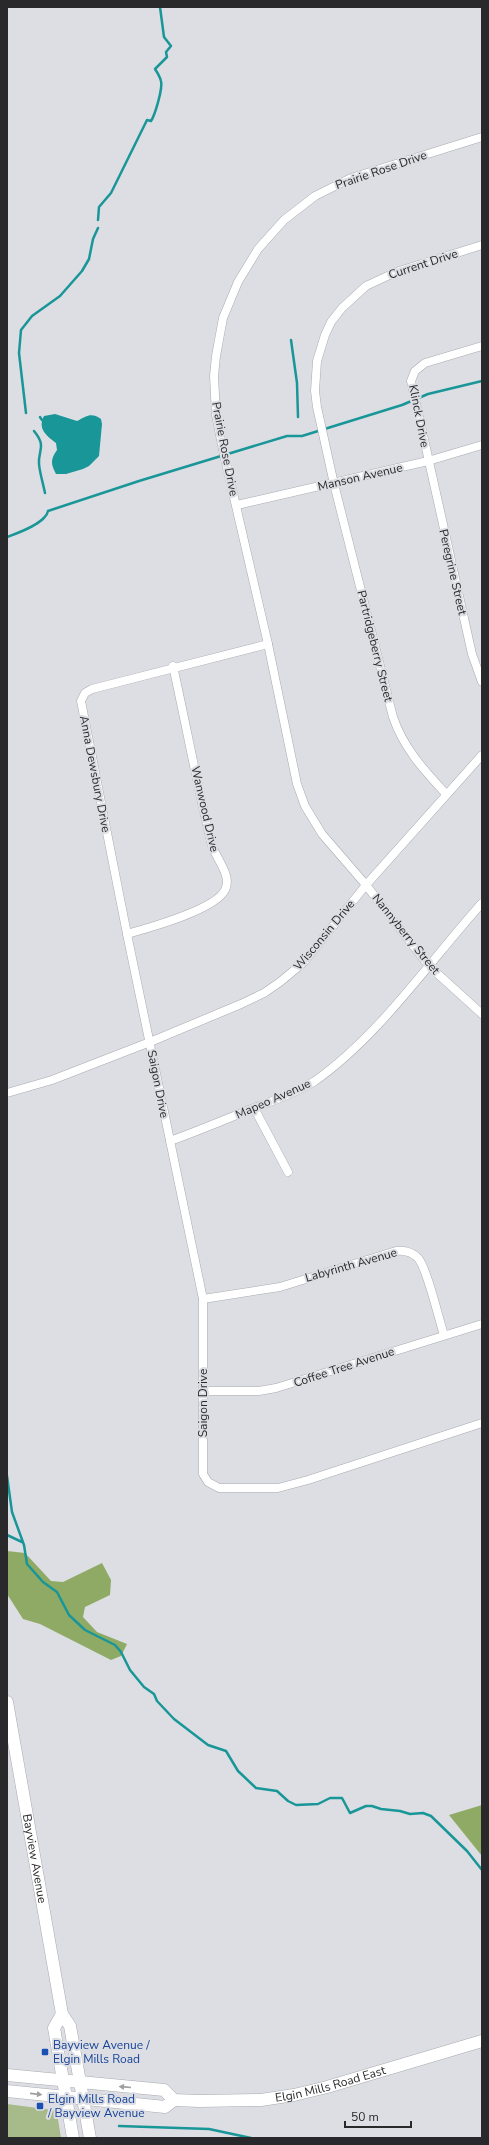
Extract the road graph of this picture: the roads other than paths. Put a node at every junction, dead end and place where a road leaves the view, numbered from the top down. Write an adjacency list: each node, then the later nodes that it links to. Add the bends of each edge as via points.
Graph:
1 (482, 137): 7 (street, Prairie Rose Drive, via 352,178 326,190 284,220 247,265 224,318 214,376 216,415)
2 (482, 245): 6 (street, Current Drive, via 380,278 354,296 332,322 317,361 315,391)
3 (482, 346): 5 (street, Klinck Drive, via 425,363 412,376)
4 (481, 448): 5 (street, Manson Avenue)
5 (428, 461): 6 (street, Manson Avenue); 10 (street, Peregrine Street, via 472,654)
6 (334, 484): 7 (street, Manson Avenue); 12 (street, Partridgeberry Street, via 395,723 413,756)
7 (237, 506): 8 (street, Prairie Rose Drive)
8 (268, 644): 9 (street, Anna Dewsbury Drive); 13 (street, Prairie Rose Drive, via 297,784 305,806 322,834)
9 (173, 666): 15 (street, Anna Dewsbury Drive, via 91,689 81,701); 15 (street, Wanwood Drive, via 211,845 226,873 227,884 221,895 196,911)
10 (482, 682)
11 (482, 755): 12 (street, Wisconsin Drive)
12 (446, 794): 13 (street, Wisconsin Drive)
13 (366, 885): 16 (street, Nannyberry Street); 18 (street, Wisconsin Drive, via 304,962 280,982 241,1004)
14 (482, 902): 16 (street, Mapeo Avenue)
15 (127, 934): 18 (street, Anna Dewsbury Drive)
16 (429, 966): 17 (street, Nannyberry Street); 20 (street, Mapeo Avenue, via 350,1054 308,1084)
17 (482, 1014)
18 (150, 1042): 19 (street, Wisconsin Drive, via 52,1080); 21 (street, Saigon Drive)
19 (7, 1093)
20 (254, 1108): 21 (street, Mapeo Avenue); 22 (street)
21 (170, 1141): 23 (street, Saigon Drive)
22 (288, 1172)
23 (203, 1299): 25 (street, Labyrinth Avenue, via 280,1287 404,1250 415,1255 422,1265); 26 (street, Saigon Drive)
24 (482, 1324): 25 (street, Coffee Tree Avenue)
25 (444, 1335): 26 (street, Coffee Tree Avenue, via 276,1388 254,1391)
26 (204, 1391): 27 (street, Saigon Drive, via 203,1472 208,1482 220,1488 268,1489 290,1486)
27 (482, 1423)
28 (7, 1702): 29 (main road, Bayview Avenue)
29 (62, 2014): 32 (main road, via 54,2028); 33 (main road, Bayview Avenue, via 70,2026)
30 (482, 2041): 37 (main road, Elgin Mills Road East, via 327,2088 294,2095 230,2102)
31 (7, 2075): 32 (main road)
32 (63, 2081): 33 (main road); 35 (main road)
33 (80, 2082): 36 (main road, Bayview Avenue); 37 (main road, one-way to 33, via 164,2090)
34 (7, 2091): 35 (main road, Elgin Mills Road East, one-way to 35)
35 (66, 2097): 36 (main road, Elgin Mills Road East); 38 (main road)
36 (83, 2099): 37 (main road, Elgin Mills Road East, via 165,2107); 39 (main road, Bayview Avenue)
37 (174, 2100)
38 (73, 2138)
39 (90, 2138)

